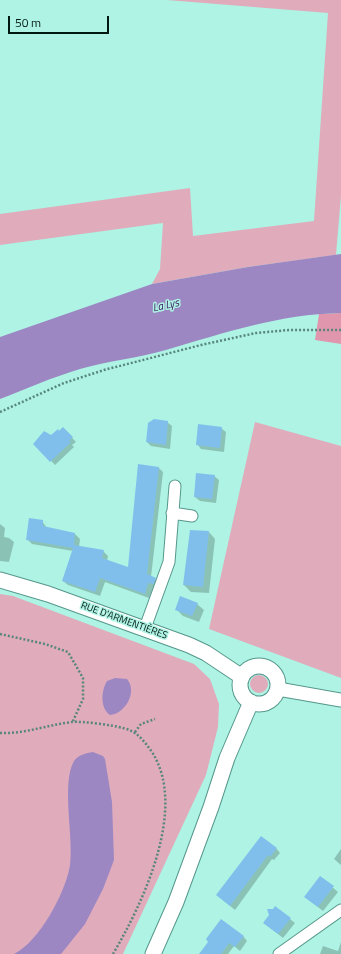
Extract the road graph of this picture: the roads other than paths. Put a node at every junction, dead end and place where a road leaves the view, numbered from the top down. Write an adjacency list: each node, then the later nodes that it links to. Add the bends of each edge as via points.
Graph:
1 (175, 486): 2 (street)
2 (172, 514): 3 (street); 5 (street, via 169,562)
3 (192, 516)
4 (0, 580): 5 (main road, RUE D'ARMENTIÈRES, via 43,592)
5 (145, 628): 6 (main road, RUE D'ARMENTIÈRES, via 198,649)
6 (242, 677): 7 (main road, via 252,667 264,666 276,675); 9 (main road, via 242,691)
7 (278, 689): 8 (street); 9 (main road, via 267,702)
8 (341, 700)
9 (251, 702): 11 (main road, via 227,758 173,908)
10 (341, 910): 12 (street)
11 (153, 954)
12 (279, 954)

